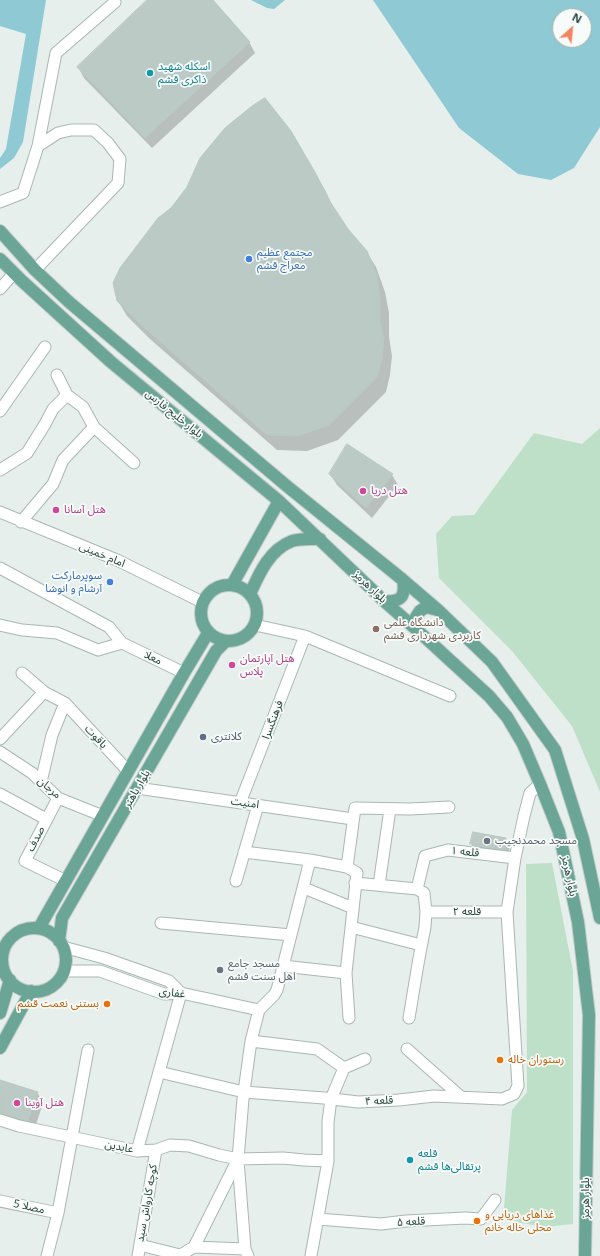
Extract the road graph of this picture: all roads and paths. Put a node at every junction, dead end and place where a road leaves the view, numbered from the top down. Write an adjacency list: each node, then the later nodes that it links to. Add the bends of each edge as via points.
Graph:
1 (115, 2): 2 (street, via 56,53)
2 (38, 146): 3 (street, via 23,193); 6 (street, via 58,133 94,130 120,159 118,183)
3 (0, 202)
4 (0, 231): 6 (main road, بلوار خلیج فارس)
5 (0, 259): 7 (main road, بلوار خلیج فارس)
6 (35, 270): 16 (main road, بلوار خلیج فارس)
7 (14, 273): 8 (street); 17 (main road, بلوار خلیج فارس, via 111,362)
8 (0, 289)
9 (45, 347): 12 (street)
10 (57, 375): 11 (street)
11 (67, 395): 13 (street, via 83,407); 15 (street, via 52,409 27,453)
12 (0, 412)
13 (94, 427): 14 (street); 19 (street, via 63,460 53,484)
14 (134, 462)
15 (0, 470)
16 (288, 486): 22 (main road, بلوار هرمز)
17 (280, 501): 20 (main road, بلوار خلیج فارس); 23 (main road)
18 (0, 512): 19 (street, امام خمینی)
19 (21, 522): 26 (street, امام خمینی, via 117,560)
20 (320, 539): 24 (main road, via 293,541 277,549 259,572); 25 (main road, بلوار هرمز)
21 (0, 568): 34 (street, via 109,627)
22 (403, 580): 25 (main road, via 405,589 402,597 396,601); 27 (main road, بلوار هرمز)
23 (232, 585): 24 (main road); 26 (main road, via 211,590)
24 (250, 594): 29 (main road, via 257,609)
25 (384, 601): 30 (main road, بلوار هرمز)
26 (202, 602): 31 (main road, via 200,618)
27 (438, 610): 30 (main road, via 426,607 420,611 416,617); 68 (main road, بلوار هرمز, via 492,662 555,750 583,839)
28 (0, 625): 34 (street, via 57,634 98,650)
29 (255, 625): 32 (street); 33 (main road, via 240,640)
30 (417, 630): 44 (main road, بلوار هرمز, via 489,696 507,717)
31 (208, 633): 33 (main road); 36 (main road, بلوار باهنر)
32 (305, 636): 38 (street); 48 (street, فرهنگسرا)
33 (226, 642): 45 (main road, بلوار باهنر, via 216,651)
34 (122, 643): 36 (street, معلا)
35 (22, 673): 37 (street, یاقوت)
36 (184, 673): 42 (main road, بلوار باهنر)
37 (44, 692): 39 (street, یاقوت); 40 (street)
38 (450, 696)
39 (65, 703): 42 (street, یاقوت); 43 (street, via 52,735)
40 (0, 740)
41 (0, 752): 43 (street, مرجان)
42 (128, 771): 52 (main road, بلوار باهنر)
43 (41, 782): 47 (street, مرجان)
44 (540, 784): 56 (street, via 530,793); 113 (main road, بلوار هرمز, via 559,832 578,922 588,1015)
45 (137, 788): 48 (street, امنیت); 73 (main road, بلوار باهنر, via 62,918)
46 (0, 794): 53 (street)
47 (58, 798): 52 (street, مرجان); 53 (street, صدف)
48 (240, 803): 49 (street, امنیت)
49 (258, 805): 54 (street, امنیت); 55 (street)
50 (449, 807): 51 (street)
51 (390, 809): 54 (street, via 355,808); 62 (street)
52 (103, 816): 59 (main road, بلوار باهنر)
53 (46, 819): 59 (street, صدف, via 25,861)
54 (353, 819): 58 (street)
55 (244, 852): 57 (street); 60 (street)
56 (515, 858): 64 (street, قلعه ۱, via 448,850 425,856); 67 (street)
57 (310, 860): 58 (street); 63 (street)
58 (347, 867): 61 (street, via 357,873)
59 (66, 881): 71 (main road, بلوار باهنر)
60 (236, 881)
61 (355, 883): 62 (street); 65 (street)
62 (379, 885): 64 (street)
63 (304, 888): 65 (street); 72 (street)
64 (417, 889): 66 (street, via 424,893)
65 (353, 908): 70 (street)
66 (426, 912): 67 (street, قلعه ۲); 74 (street)
67 (507, 912): 94 (street, قلعه ۴, via 518,1086 514,1094 502,1099)
68 (600, 918)
69 (161, 923): 72 (street)
70 (351, 927): 74 (street); 78 (street)
71 (39, 928): 73 (main road, via 54,935); 75 (main road, via 18,932)
72 (291, 936): 76 (street)
73 (61, 944): 77 (main road, via 66,963); 81 (street, via 169,981)
74 (421, 945): 85 (street)
75 (2, 948): 79 (main road, via 2,966)
76 (283, 966): 78 (street); 82 (street, via 277,990)
77 (64, 971): 80 (main road, via 47,989); 81 (street, غفاری, via 100,971 164,994)
78 (346, 973): 84 (street)
79 (10, 980): 80 (main road, via 23,990); 83 (main road)
80 (31, 991): 87 (main road)
81 (181, 993): 82 (street, غفاری); 92 (street)
82 (259, 1010): 86 (street)
83 (0, 1013)
84 (349, 1018)
85 (409, 1018)
86 (251, 1041): 91 (street, via 317,1049); 93 (street)
87 (0, 1048)
88 (407, 1049): 94 (street)
89 (88, 1050): 97 (street)
90 (365, 1060): 91 (street)
91 (344, 1068): 95 (street)
92 (159, 1072): 93 (street, قلعه ۴); 99 (street)
93 (244, 1092): 95 (street, قلعه ۴); 100 (street)
94 (460, 1096): 95 (street, قلعه ۴, via 358,1102)
95 (331, 1099): 101 (street)
96 (0, 1120): 97 (street, عابدین)
97 (72, 1138): 99 (street, عابدین); 104 (street)
98 (156, 1150): 99 (street, عابدین); 100 (street, عابدین, via 170,1145 189,1146); 106 (street, کوچه کارواش سید)
99 (137, 1151)
100 (238, 1159): 101 (street, عابدین); 107 (street); 108 (street)
101 (328, 1160): 105 (street)
102 (495, 1200): 105 (street, قلعه ۵, via 481,1219 381,1224)
103 (0, 1201): 104 (street, مصلا 5)
104 (58, 1213): 109 (street)
105 (318, 1219): 112 (street)
106 (140, 1245): 110 (street, کوچه کارواش سید); 111 (street)
107 (194, 1247): 108 (street); 111 (street)
108 (246, 1253)
109 (47, 1256)
110 (138, 1256)
111 (179, 1256)
112 (311, 1256)
113 (585, 1256)

